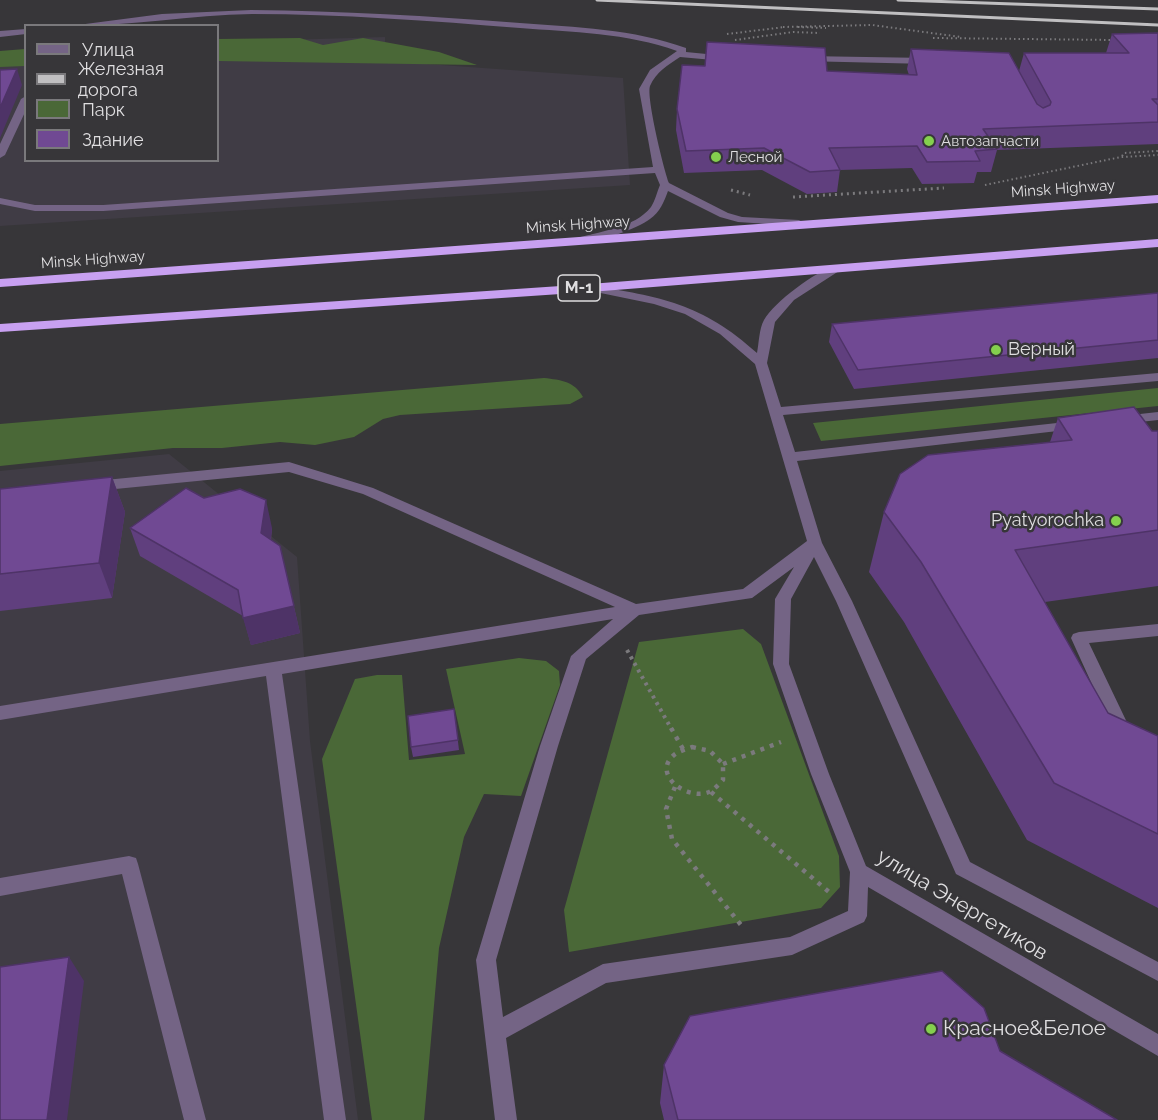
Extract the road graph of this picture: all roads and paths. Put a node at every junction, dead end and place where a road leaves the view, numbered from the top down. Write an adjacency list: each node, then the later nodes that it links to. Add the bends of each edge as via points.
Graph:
1 (88, 24): 8 (street, via 250,12 398,17 650,38 681,47)
2 (783, 27): 3 (path); 6 (path); 7 (path, via 824,23 911,27)
3 (826, 28)
4 (24, 31): 5 (street)
5 (0, 34)
6 (727, 34)
7 (973, 40)
8 (680, 54): 9 (street); 15 (street, via 653,72 644,89)
9 (730, 58)
10 (800, 59): 11 (street)
11 (939, 61)
12 (24, 103): 14 (street)
13 (1158, 153): 17 (path)
14 (0, 155)
15 (659, 171): 16 (street); 23 (street, via 192,203 42,208)
16 (665, 184): 24 (street, via 724,215 763,222); 25 (street, via 657,206 647,217 618,230)
17 (985, 185)
18 (950, 187): 21 (path)
19 (723, 188): 20 (path)
20 (754, 196)
21 (788, 198)
22 (1158, 199): 24 (highway, Minsk Highway)
23 (0, 201)
24 (814, 224): 25 (highway, Minsk Highway)
25 (568, 243): 28 (highway, Minsk Highway)
26 (1158, 243): 27 (highway, М-1)
27 (835, 269): 29 (highway, М-1); 31 (street, via 777,310 769,322)
28 (0, 284)
29 (590, 288): 30 (highway, М-1); 31 (street, via 652,299 690,312 718,326)
30 (0, 328)
31 (761, 363): 33 (street)
32 (1158, 377): 33 (street)
33 (776, 412): 37 (street)
34 (1158, 416): 35 (street)
35 (1110, 421)
36 (1087, 424): 37 (street)
37 (789, 457): 39 (street)
38 (74, 488): 40 (street, via 289,467 368,491)
39 (814, 543): 40 (street, via 747,594); 45 (street, улица Энергетиков, via 783,600 782,664); 55 (street, via 844,601 963,868)
40 (635, 610): 41 (street); 43 (street)
41 (614, 627): 47 (path); 56 (street, via 579,656 486,960)
42 (1158, 630): 46 (street, via 1079,638)
43 (273, 669): 44 (street); 59 (street)
44 (0, 712)
45 (806, 733): 48 (path); 51 (street, улица Энергетиков)
46 (1130, 746)
47 (683, 749): 48 (path, via 710,751); 49 (path, via 675,752 667,765 669,780)
48 (723, 764): 50 (path, via 723,780)
49 (675, 787): 50 (path, via 692,794); 54 (path, via 666,809 672,839)
50 (711, 792): 53 (path)
51 (859, 872): 53 (street); 57 (street, улица Энергетиков)
52 (0, 886): 58 (street, via 129,864)
53 (857, 916): 54 (street, via 792,946)
54 (762, 950): 56 (street, via 603,974)
55 (1158, 972)
56 (495, 1033): 60 (street)
57 (1158, 1046)
58 (195, 1120)
59 (335, 1120)
60 (506, 1120)

